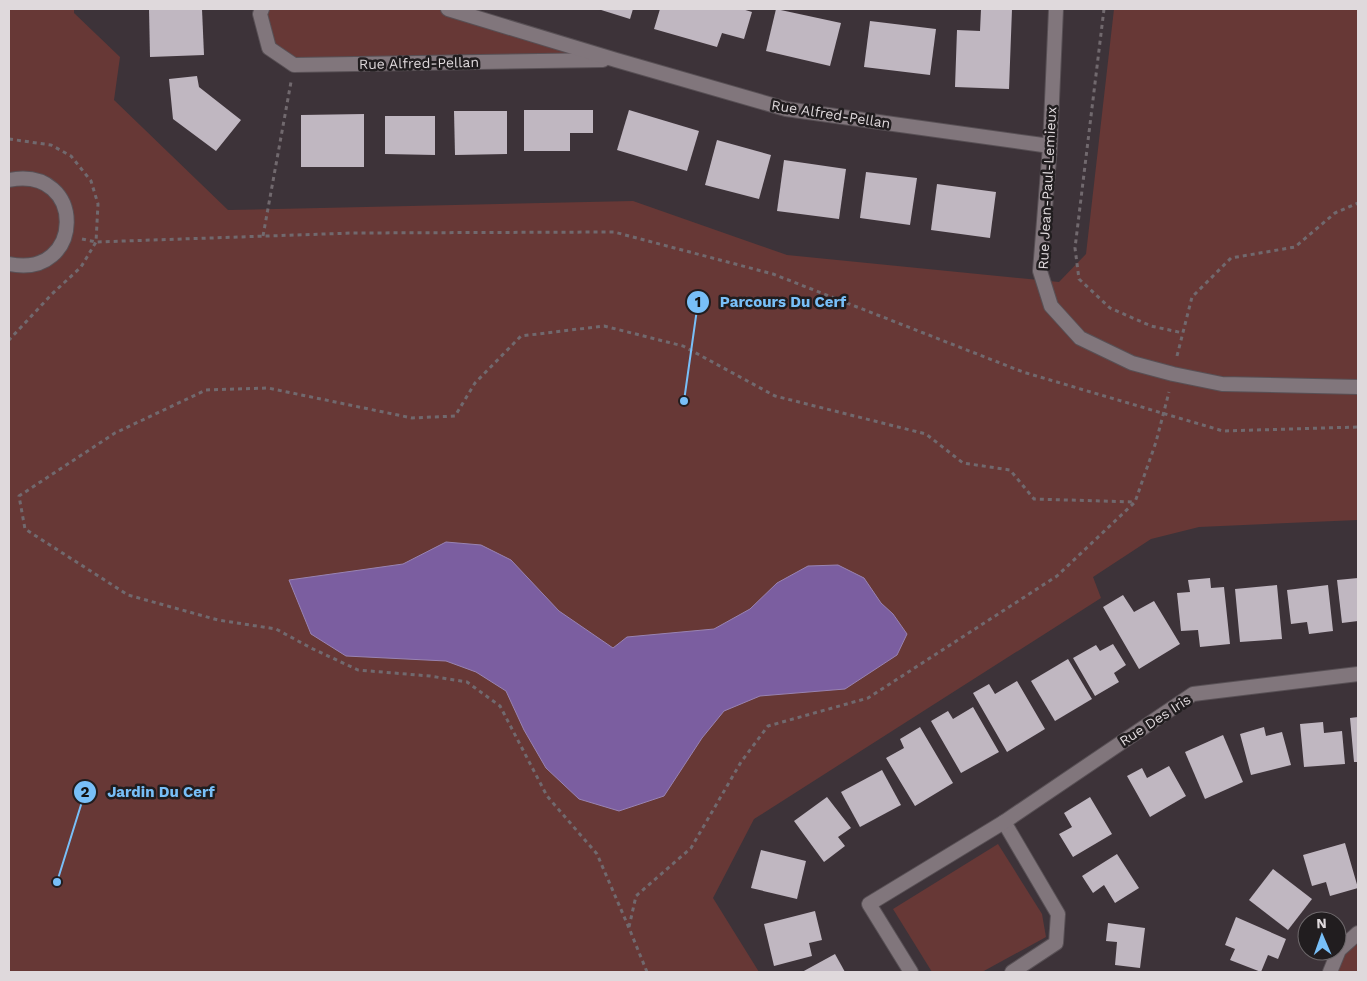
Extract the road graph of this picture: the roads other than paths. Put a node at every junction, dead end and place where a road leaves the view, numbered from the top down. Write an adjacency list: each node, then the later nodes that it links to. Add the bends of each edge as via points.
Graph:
1 (262, 9): 4 (street, Rue Alfred-Pellan, via 260,14 269,48 294,66)
2 (448, 9): 4 (street, Rue Alfred-Pellan)
3 (1056, 9): 5 (street, Rue Jean-Paul-Lemieux)
4 (616, 60): 5 (street, Rue Alfred-Pellan, via 786,109)
5 (1050, 146): 8 (street, Rue Jean-Paul-Lemieux, via 1040,271 1051,306 1080,338 1132,363 1222,384)
6 (9, 180): 7 (street, via 34,179 47,184 65,206 68,221 66,236 58,250 46,260 32,266)
7 (9, 264)
8 (1358, 387)
9 (1358, 674): 10 (street, Rue Des Iris, via 1193,694)
10 (1004, 822): 12 (street, Rue Des Iris, via 869,904); 13 (street, via 1058,914 1056,943)
11 (1358, 933): 14 (street, via 1339,950)
12 (911, 972)
13 (1012, 972)
14 (1330, 972)

